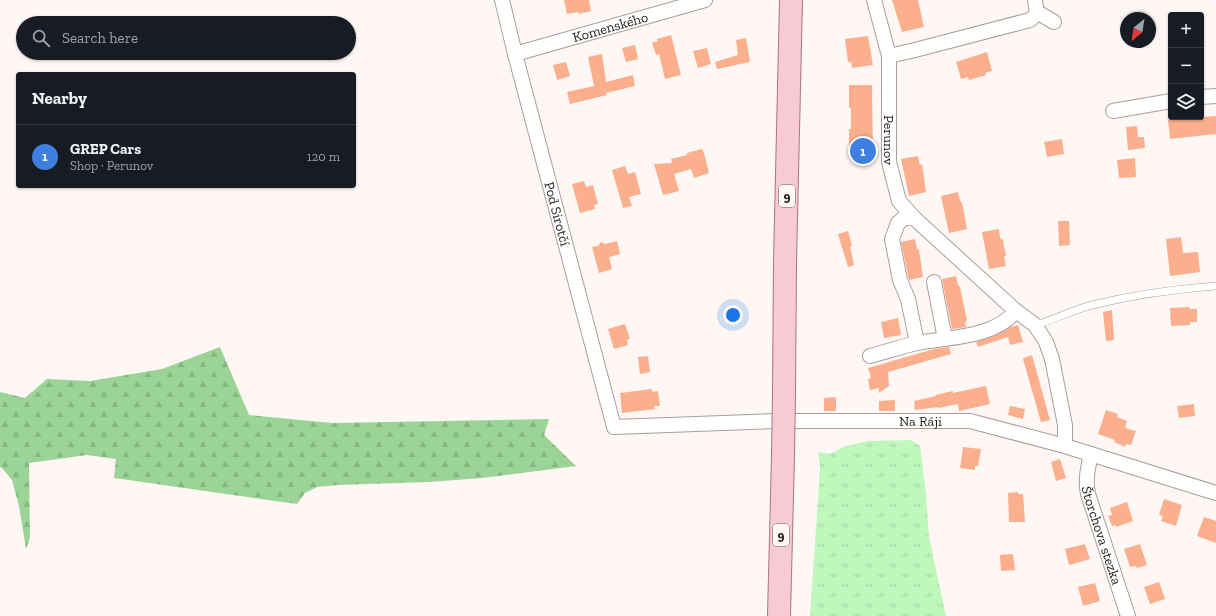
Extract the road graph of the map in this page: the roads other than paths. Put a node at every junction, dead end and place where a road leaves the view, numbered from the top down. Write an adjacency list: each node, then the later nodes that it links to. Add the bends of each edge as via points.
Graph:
1 (502, 0): 7 (street, Pod Sirotčí)
2 (705, 0): 7 (street, Komenského)
3 (791, 0): 25 (main road, 9, bridge)
4 (874, 0): 8 (street, Perunov)
5 (1036, 6): 6 (street); 8 (street, via 1034,18 1030,20)
6 (1054, 22)
7 (515, 54): 21 (street, Pod Sirotčí)
8 (889, 56): 13 (street, Perunov, via 889,162 899,201)
9 (1216, 96): 10 (street)
10 (1204, 97)
11 (1168, 102): 12 (street)
12 (1113, 111)
13 (914, 218): 16 (street, Perunov); 19 (street, via 904,218 898,223 892,239)
14 (934, 282): 18 (street)
15 (1216, 286): 17 (lane, via 1144,294 1076,310)
16 (1016, 311): 17 (street, Perunov); 18 (street, via 1010,319 994,327)
17 (1035, 325): 22 (street, Perunov, via 1046,342 1052,359 1065,425)
18 (945, 339): 19 (street)
19 (917, 343): 20 (street)
20 (870, 356)
21 (614, 427): 22 (street, Na Ráji, via 775,421 970,421)
22 (1065, 446): 23 (street, Na Ráji)
23 (1091, 454): 24 (street, Na Ráji); 26 (street, Štorchova stezka, via 1086,476 1088,494)
24 (1216, 493)
25 (779, 616)
26 (1128, 616)

